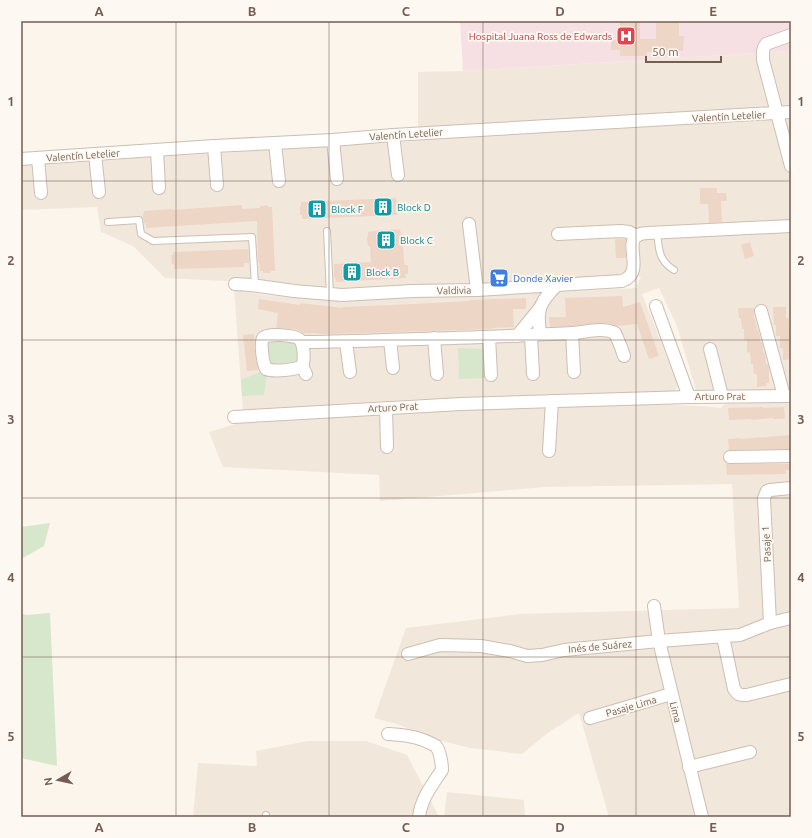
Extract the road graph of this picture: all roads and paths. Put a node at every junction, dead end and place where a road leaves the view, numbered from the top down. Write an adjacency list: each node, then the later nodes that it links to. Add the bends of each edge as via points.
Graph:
1 (791, 35): 3 (street, via 766,44 762,52)
2 (791, 112): 3 (street, Valentín Letelier)
3 (777, 113): 4 (street, Valentín Letelier); 12 (street)
4 (393, 135): 5 (street, Valentín Letelier); 13 (street)
5 (333, 140): 6 (street, Valentín Letelier); 14 (street)
6 (275, 143): 7 (street, Valentín Letelier); 15 (street)
7 (214, 146): 8 (street, Valentín Letelier); 16 (street)
8 (157, 150): 9 (street, Valentín Letelier); 17 (street)
9 (95, 154): 10 (street, Valentín Letelier); 18 (street)
10 (38, 158): 11 (street, Valentín Letelier); 19 (street)
11 (21, 159)
12 (791, 166)
13 (398, 175)
14 (337, 179)
15 (279, 181)
16 (217, 185)
17 (160, 188)
18 (99, 192)
19 (41, 193)
20 (108, 222): 29 (lane, via 139,220 141,234 153,242 252,237)
21 (469, 224): 31 (street)
22 (791, 226): 24 (street)
23 (327, 231): 32 (lane)
24 (658, 232): 26 (street); 27 (lane, via 659,253 666,265)
25 (558, 234): 26 (street, via 621,231)
26 (637, 236): 30 (street, Valdivia, via 633,246 633,270 626,279)
27 (674, 270)
28 (235, 284): 29 (street, Valdivia)
29 (255, 285): 32 (street, Valdivia)
30 (557, 285): 31 (street, Valdivia); 34 (street)
31 (477, 290): 32 (street, Valdivia)
32 (330, 295)
33 (656, 306): 54 (street)
34 (540, 308): 37 (street); 38 (street)
35 (761, 311): 53 (street)
36 (572, 333): 37 (street); 45 (street, via 611,331 615,333); 48 (street)
37 (536, 334): 38 (street); 50 (street)
38 (517, 336): 39 (street)
39 (489, 337): 40 (street); 51 (street)
40 (434, 338): 41 (street); 49 (street)
41 (390, 340): 43 (street); 46 (street)
42 (302, 342): 42 (street, via 304,370 266,369 262,343 264,338 270,335 295,337); 43 (street)
43 (346, 342): 47 (street)
44 (710, 349): 52 (street)
45 (624, 356)
46 (394, 368)
47 (350, 372)
48 (574, 372)
49 (437, 374)
50 (533, 374)
51 (491, 375)
52 (722, 396): 53 (street, Arturo Prat); 54 (street, Arturo Prat)
53 (788, 396)
54 (689, 397): 55 (street, Arturo Prat)
55 (552, 401): 56 (street, Arturo Prat); 59 (street)
56 (386, 408): 57 (street, Arturo Prat); 58 (street)
57 (234, 417)
58 (387, 447)
59 (550, 451)
60 (791, 456): 61 (street)
61 (730, 457)
62 (791, 488): 65 (street, Pasaje 1, via 767,491 764,498)
63 (654, 606): 67 (street, Lima)
64 (791, 618): 65 (street, Inés de Suárez)
65 (770, 623): 66 (street, Inés de Suárez, via 740,635)
66 (723, 637): 67 (street, Inés de Suárez); 69 (street, via 734,689 738,694)
67 (659, 641): 68 (street, Inés de Suárez, via 527,656 481,646 440,645); 70 (street, Lima)
68 (408, 654)
69 (791, 684)
70 (671, 694): 71 (street, Pasaje Lima); 74 (street, Lima)
71 (590, 718)
72 (388, 734): 75 (street, via 425,740 436,746 438,751 442,770 424,797)
73 (750, 752): 74 (street)
74 (689, 766): 76 (street, Lima)
75 (418, 817)
76 (702, 817)

